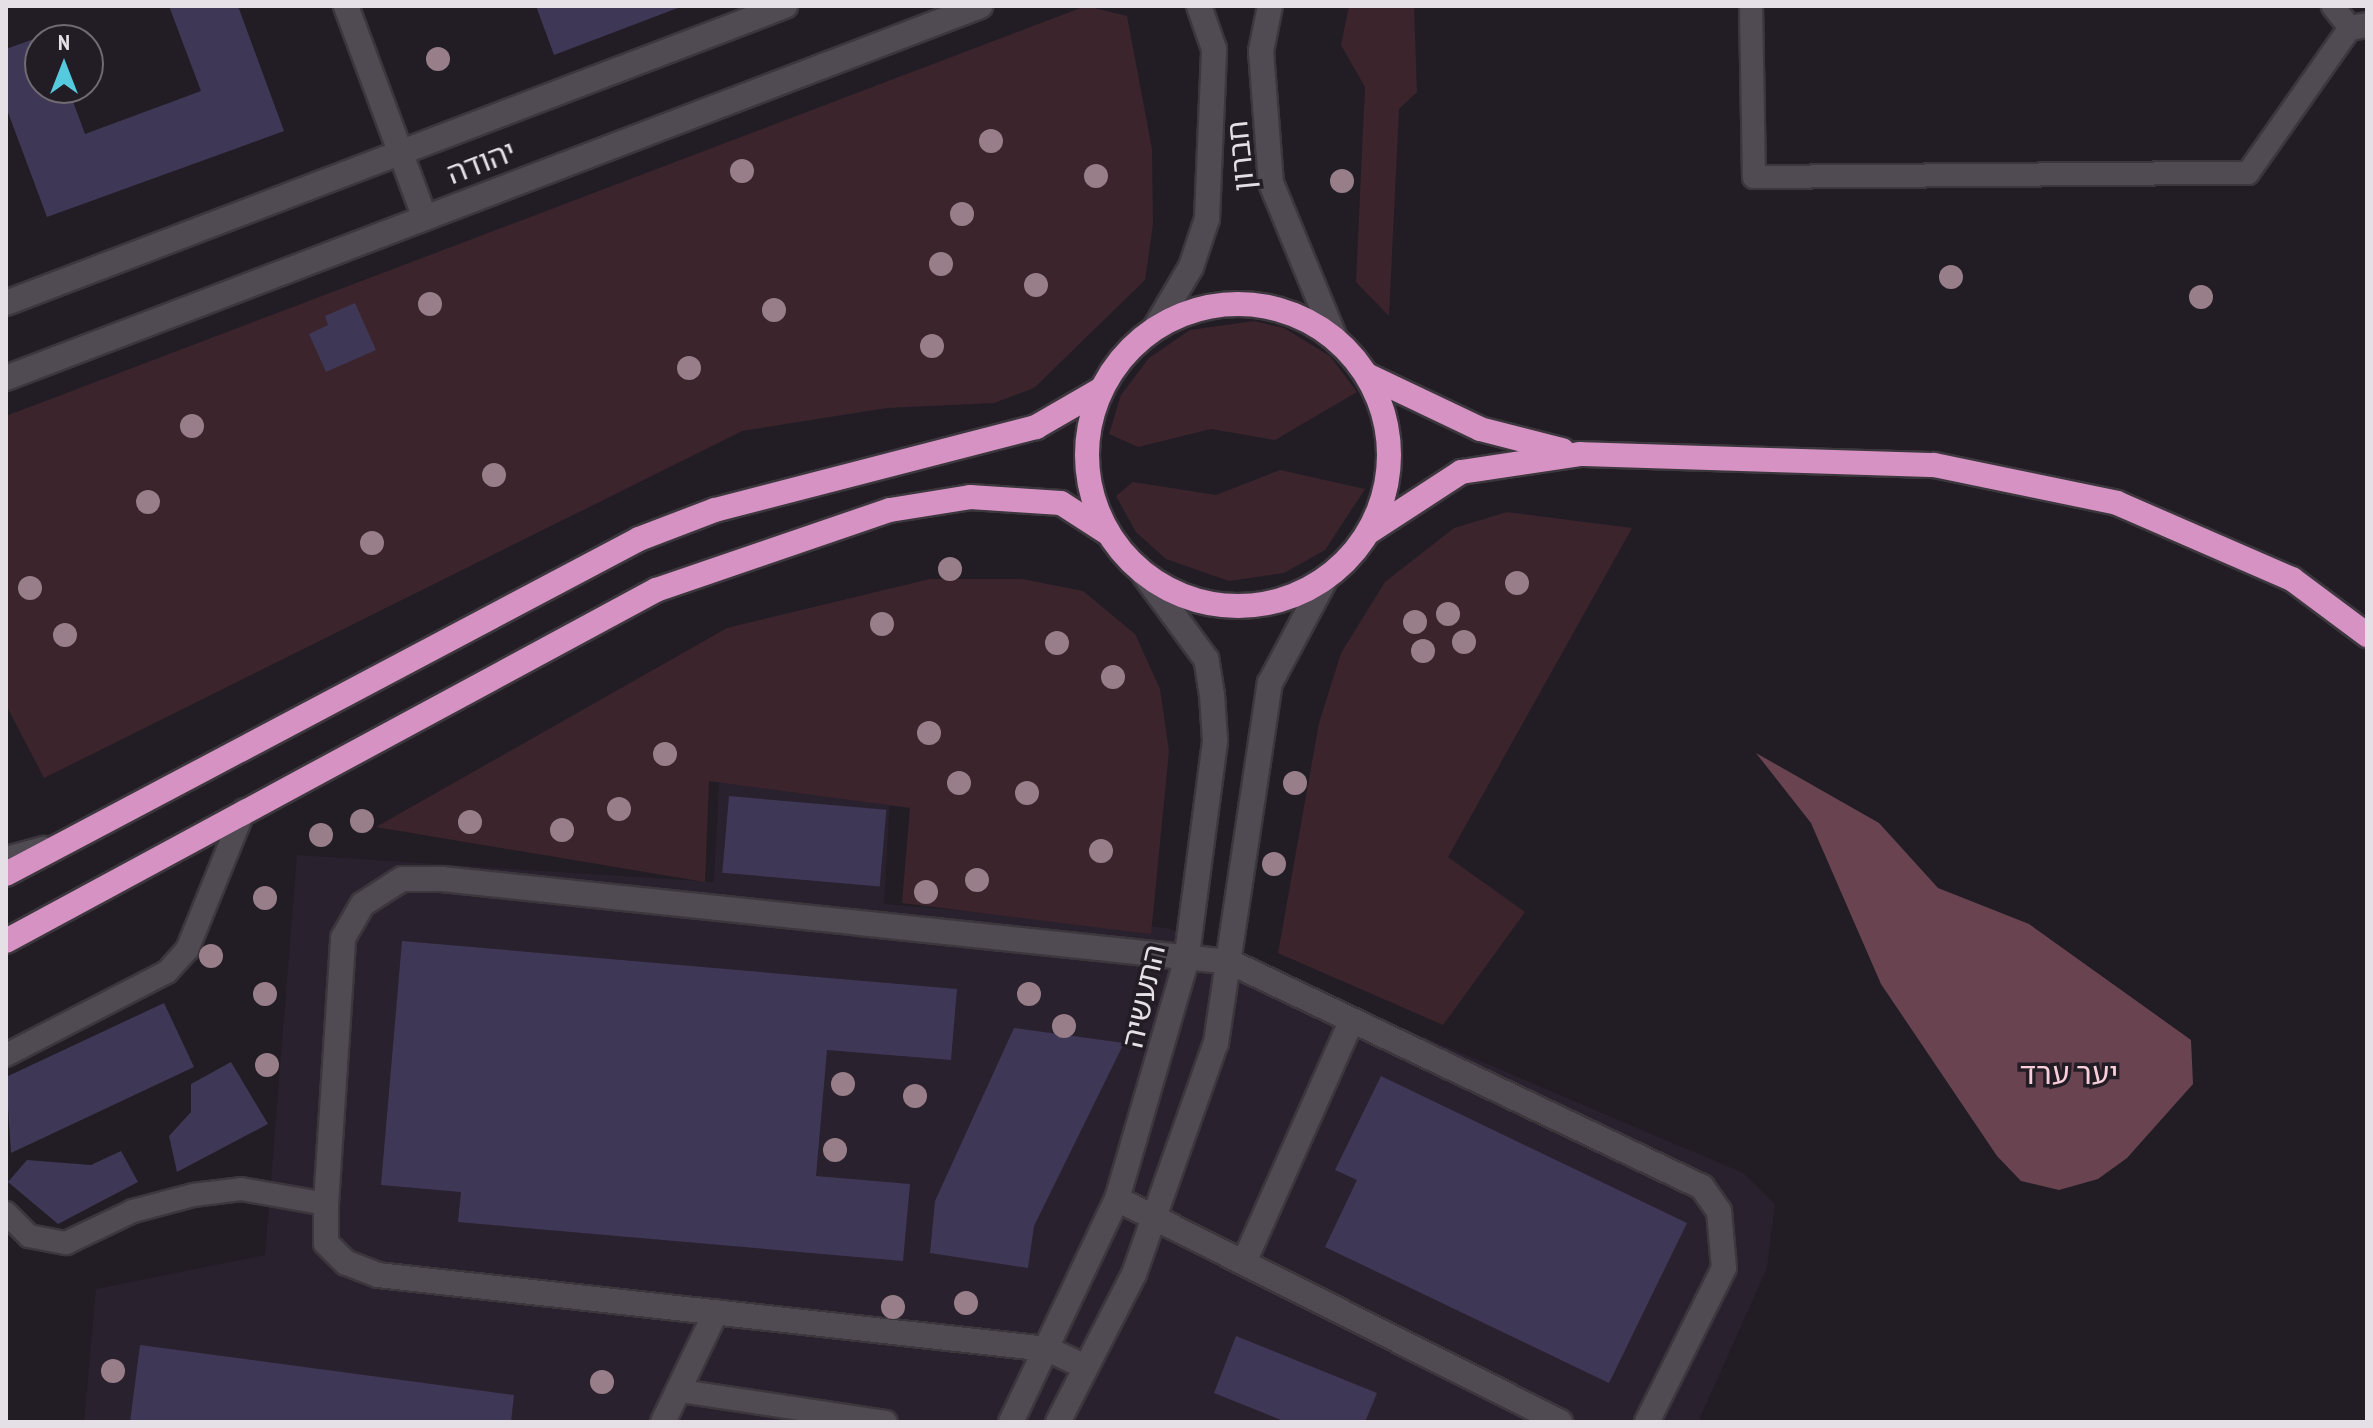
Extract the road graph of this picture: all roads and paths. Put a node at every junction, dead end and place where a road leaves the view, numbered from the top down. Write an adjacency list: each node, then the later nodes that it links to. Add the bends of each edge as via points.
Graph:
1 (346, 6): 9 (street)
2 (785, 6): 9 (street, יהודה)
3 (980, 6): 10 (street, יהודה)
4 (1199, 6): 12 (street, חברון, via 1214,49 1207,219 1191,267)
5 (1270, 6): 13 (street, חברון, via 1261,51 1271,183)
6 (1751, 6): 8 (lane, via 1754,177 2248,173)
7 (2333, 6): 8 (lane)
8 (2359, 27)
9 (399, 153): 10 (street); 11 (street, יהודה)
10 (425, 218): 15 (street, יהודה)
11 (6, 303)
12 (1155, 328): 13 (highway, via 1189,311 1264,305); 16 (highway, via 1123,355)
13 (1334, 336): 14 (highway)
14 (1369, 376): 17 (highway, via 1480,429); 19 (highway, via 1390,454 1385,495)
15 (6, 378)
16 (1100, 390): 18 (highway, via 1087,461); 24 (highway, via 1036,427 715,510 639,539)
17 (1580, 454): 19 (highway, via 1461,472); 22 (highway, via 1934,465 2029,481 2117,503 2194,534 2292,579)
18 (1106, 532): 20 (highway); 23 (highway, via 1061,503 970,497 890,510 656,590)
19 (1369, 532): 21 (highway)
20 (1145, 576): 21 (highway, via 1187,598 1234,607 1282,601); 28 (street, התעשיה, via 1206,659 1212,695 1215,741)
21 (1325, 580): 29 (street, via 1270,683)
22 (2367, 635)
23 (244, 810): 27 (highway); 31 (lane, via 187,950 167,972)
24 (65, 843): 25 (lane); 26 (highway)
25 (6, 858)
26 (6, 874)
27 (6, 941)
28 (1186, 962): 29 (street); 32 (street, התעשיה); 33 (street, via 402,879 363,904 343,938)
29 (1230, 962): 30 (street); 35 (street, via 1216,1043)
30 (1350, 1024): 36 (street); 47 (street, via 1702,1187 1719,1211 1724,1268)
31 (6, 1055)
32 (1117, 1199): 35 (street); 38 (street, התעשיה)
33 (326, 1204): 34 (lane, via 241,1189 193,1195 133,1211 66,1243 29,1236); 37 (street, via 326,1243 346,1263 378,1275)
34 (6, 1213)
35 (1158, 1214): 36 (street); 39 (street)
36 (1245, 1260): 46 (street)
37 (716, 1312): 38 (street); 40 (street)
38 (1047, 1349): 39 (street); 44 (street, התעשיה)
39 (1086, 1367): 45 (street)
40 (681, 1391): 41 (lane); 42 (street)
41 (797, 1414): 43 (lane)
42 (663, 1422)
43 (886, 1422)
44 (1011, 1422)
45 (1058, 1422)
46 (1560, 1422)
47 (1647, 1422)

